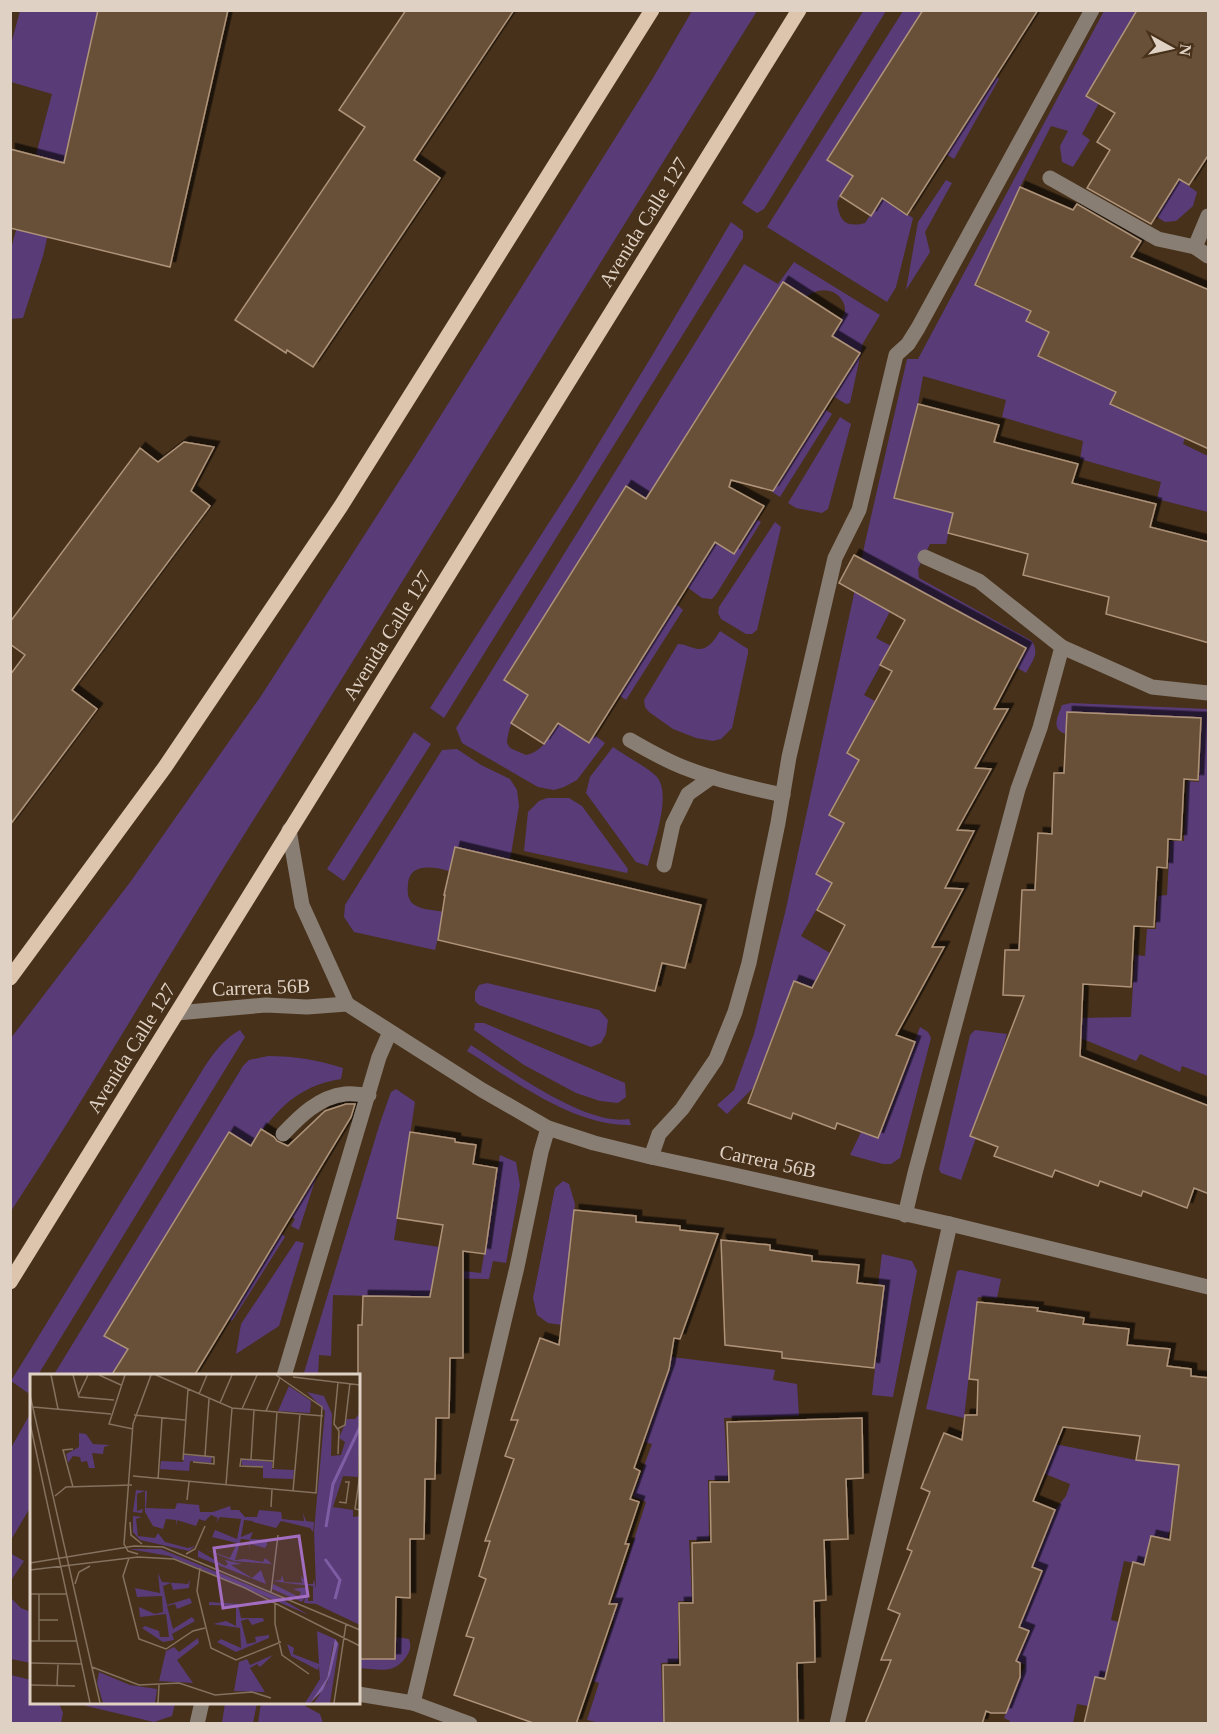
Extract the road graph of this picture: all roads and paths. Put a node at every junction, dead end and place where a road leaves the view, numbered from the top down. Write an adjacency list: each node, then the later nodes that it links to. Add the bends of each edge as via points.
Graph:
1 (652, 10): 16 (main road, via 340,506 165,766)
2 (799, 10): 14 (main road, Avenida Calle 127)
3 (1092, 10): 13 (street, via 918,328 897,355 859,510 835,558)
4 (1050, 178): 6 (street, via 1158,239)
5 (1209, 216): 6 (street)
6 (1195, 246): 7 (street)
7 (1209, 256)
8 (925, 557): 9 (street, via 979,581)
9 (1062, 647): 10 (street, via 1152,687); 24 (street, via 1018,789)
10 (1209, 693)
11 (630, 740): 12 (street, via 658,756)
12 (712, 777): 13 (street); 15 (street, via 688,794 673,824)
13 (783, 795): 23 (street, via 749,963 735,1012 716,1059 682,1109 659,1134)
14 (289, 830): 17 (street, Carrera 56B, via 302,904); 18 (main road, Avenida Calle 127)
15 (664, 865)
16 (10, 978)
17 (347, 1004): 18 (street, Carrera 56B, via 266,1005); 19 (street, Carrera 56B)
18 (177, 1013): 26 (main road, Avenida Calle 127)
19 (390, 1032): 20 (street); 21 (street, Carrera 56B)
20 (369, 1095): 22 (street, via 330,1098 310,1108); 28 (street)
21 (548, 1128): 23 (street, Carrera 56B); 30 (street)
22 (283, 1134)
23 (651, 1157): 24 (street, Carrera 56B)
24 (905, 1215): 25 (street, Carrera 56B)
25 (950, 1224): 27 (street, Carrera 56B); 34 (street)
26 (10, 1282)
27 (1209, 1287)
28 (285, 1374)
29 (360, 1694): 30 (street)
30 (412, 1703): 33 (street)
31 (202, 1704): 32 (street)
32 (197, 1724)
33 (470, 1724)
34 (837, 1724)

